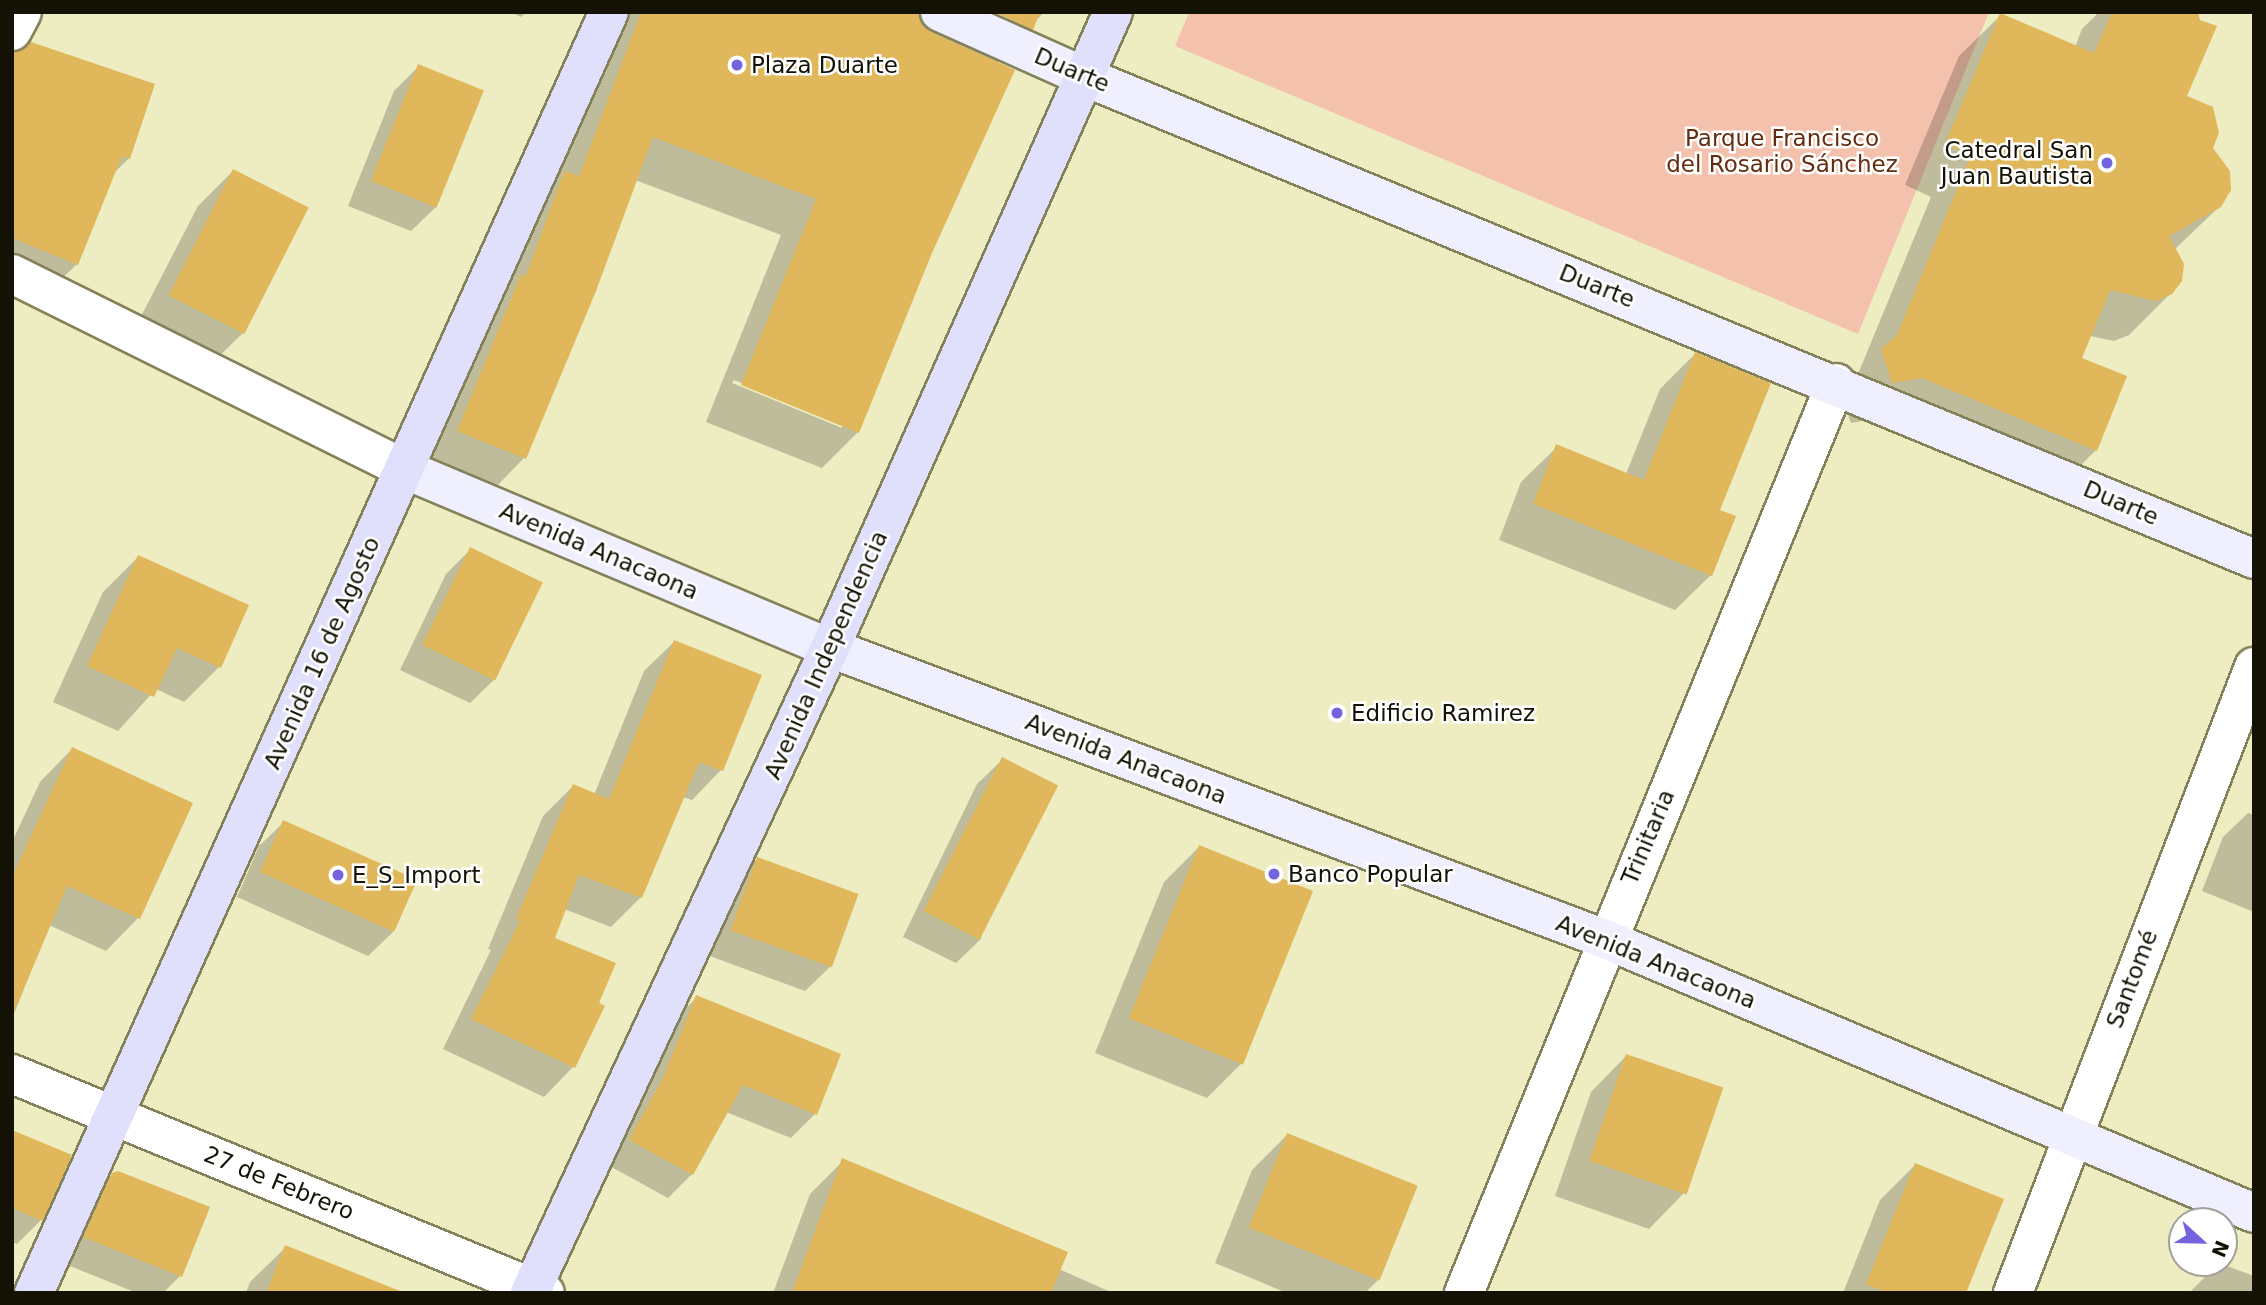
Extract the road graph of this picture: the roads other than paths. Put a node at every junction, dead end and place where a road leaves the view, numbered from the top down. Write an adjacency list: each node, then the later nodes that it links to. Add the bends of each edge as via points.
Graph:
1 (22, 12): 5 (street)
2 (608, 12): 9 (main road, Avenida 16 de Agosto)
3 (940, 12): 6 (main road, Duarte)
4 (1113, 12): 6 (main road, Avenida Independencia)
5 (12, 31)
6 (1083, 76): 8 (main road, Duarte); 11 (main road, Avenida Independencia)
7 (12, 274): 9 (street, Avenida Anacaona)
8 (1836, 383): 10 (main road, Duarte); 13 (street, Trinitaria)
9 (404, 469): 11 (main road, Avenida Anacaona); 15 (main road, Avenida 16 de Agosto)
10 (2254, 559)
11 (831, 648): 13 (main road, Avenida Anacaona); 18 (main road, Avenida Independencia)
12 (2254, 667): 16 (street, Santomé)
13 (1605, 939): 16 (main road, Avenida Anacaona); 20 (street, Trinitaria)
14 (12, 1074): 15 (street, 27 de Febrero)
15 (115, 1116): 18 (street, 27 de Febrero); 19 (main road, Avenida 16 de Agosto)
16 (2071, 1136): 17 (main road, Avenida Anacaona); 21 (street, Santomé)
17 (2254, 1213)
18 (536, 1291)
19 (34, 1293)
20 (1464, 1293)
21 (2013, 1293)

